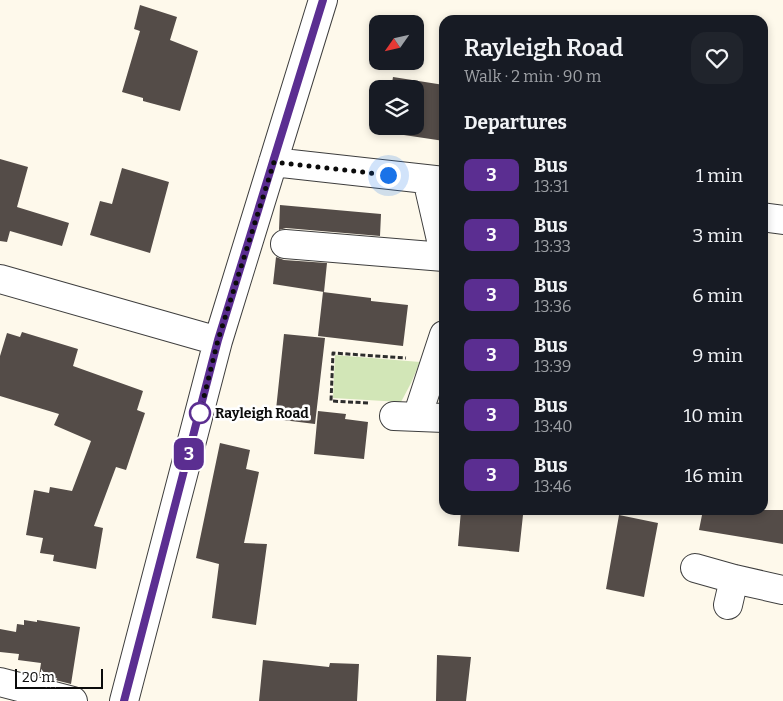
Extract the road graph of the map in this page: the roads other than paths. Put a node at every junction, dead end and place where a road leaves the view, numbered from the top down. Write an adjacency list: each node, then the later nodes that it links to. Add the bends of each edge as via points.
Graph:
1 (323, 0): 2 (street)
2 (274, 162): 3 (street); 10 (street)
3 (435, 180): 4 (street)
4 (439, 213)
5 (768, 219): 6 (street)
6 (783, 220)
7 (286, 244): 8 (street)
8 (439, 255)
9 (0, 278): 10 (street)
10 (218, 340): 19 (street)
11 (439, 348): 12 (street, via 396,412)
12 (439, 417)
13 (695, 568): 14 (street)
14 (734, 579): 15 (street); 16 (street)
15 (783, 590)
16 (728, 605)
17 (0, 682): 18 (street)
18 (73, 701)
19 (124, 701)

